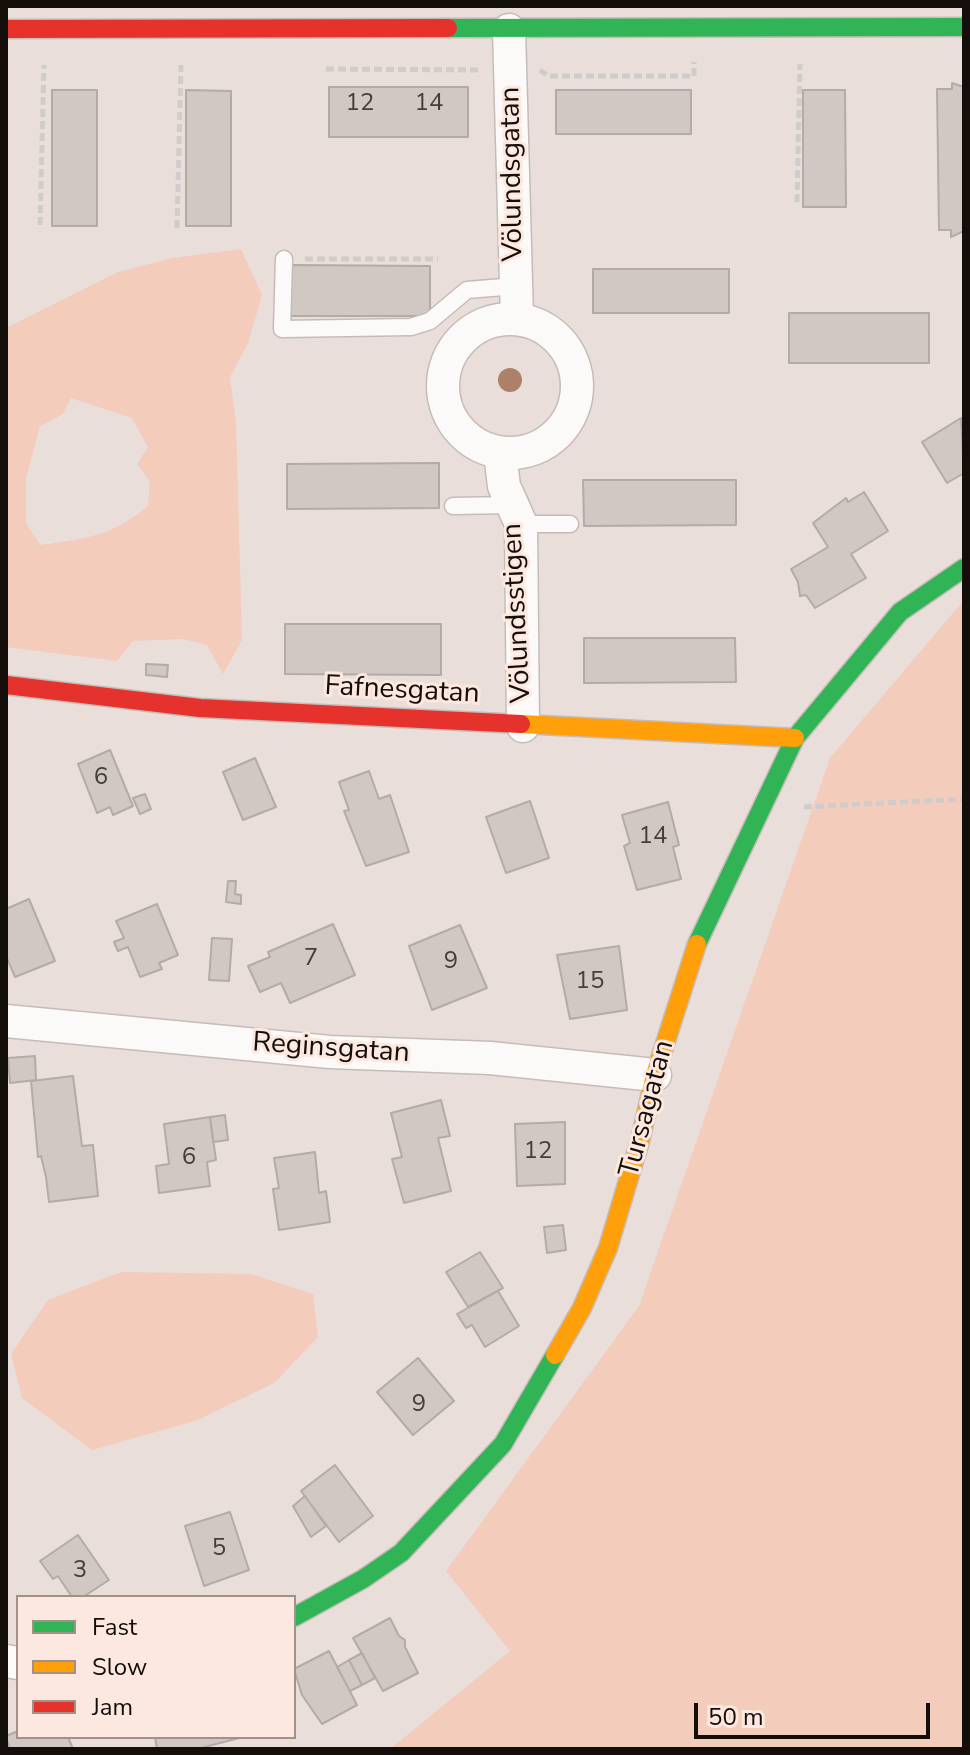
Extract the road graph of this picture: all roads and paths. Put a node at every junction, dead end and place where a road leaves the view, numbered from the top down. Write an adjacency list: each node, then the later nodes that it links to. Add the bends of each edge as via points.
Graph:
1 (964, 27): 3 (street)
2 (6, 29): 3 (street)
3 (509, 30): 16 (street, Völundsgatan)
4 (693, 53): 9 (path, via 694,76)
5 (460, 69): 7 (path)
6 (44, 70): 12 (path)
7 (485, 70)
8 (180, 73): 13 (path)
9 (548, 76)
10 (800, 80): 11 (path)
11 (797, 202)
12 (40, 225)
13 (177, 228)
14 (284, 259): 15 (path); 16 (lane, via 282,329 411,327 430,321 467,290)
15 (438, 259)
16 (516, 286): 17 (street, Völundsgatan)
17 (517, 319): 18 (street, via 493,320 472,330 455,347 445,368 443,397 451,419 466,437); 18 (street, via 558,337 572,356 578,379 575,408 546,444 524,453)
18 (500, 453): 20 (street, Völundsstigen, via 504,486)
19 (453, 506): 20 (lane)
20 (516, 514): 21 (lane); 24 (street, Völundsstigen)
21 (570, 524)
22 (964, 568): 25 (street, Tursagatan, via 900,612)
23 (6, 685): 24 (street, Fafnesgatan, via 200,708)
24 (523, 726): 25 (street, Fafnesgatan)
25 (795, 738): 27 (street, Tursagatan)
26 (964, 799): 27 (path)
27 (759, 809): 29 (street, Tursagatan, via 696,945)
28 (6, 1021): 29 (street, Reginsgatan, via 330,1052 490,1058)
29 (655, 1075): 30 (street, Tursagatan, via 608,1248 582,1308 503,1444 401,1553)
30 (296, 1616)

